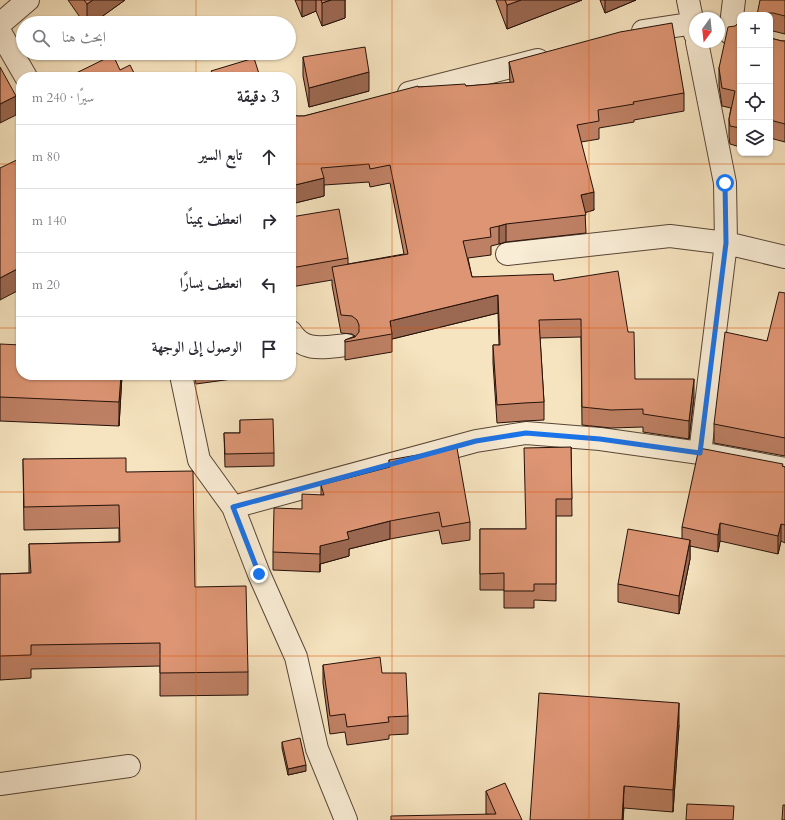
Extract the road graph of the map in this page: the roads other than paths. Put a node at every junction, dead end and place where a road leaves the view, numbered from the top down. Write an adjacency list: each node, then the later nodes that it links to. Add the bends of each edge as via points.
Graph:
1 (28, 0): 5 (street)
2 (688, 0): 4 (street)
3 (734, 0): 8 (street)
4 (691, 12)
5 (0, 24)
6 (689, 31): 9 (street, via 650,29)
7 (0, 32): 13 (street)
8 (730, 32)
9 (621, 37)
10 (698, 48): 16 (street, via 725,183)
11 (555, 55): 15 (street)
12 (16, 60): 14 (street)
13 (16, 60)
14 (23, 72)
15 (387, 98)
16 (726, 243): 17 (street, via 670,236); 18 (street); 22 (street)
17 (508, 254)
18 (785, 257)
19 (296, 339): 20 (street, via 317,348)
20 (347, 345)
21 (182, 380): 24 (street, via 199,460)
22 (700, 453): 23 (street); 24 (street, via 600,439 526,433 476,441)
23 (785, 469)
24 (233, 507): 27 (street, via 296,657 317,749)
25 (129, 766): 26 (street)
26 (0, 784)
27 (346, 820)

